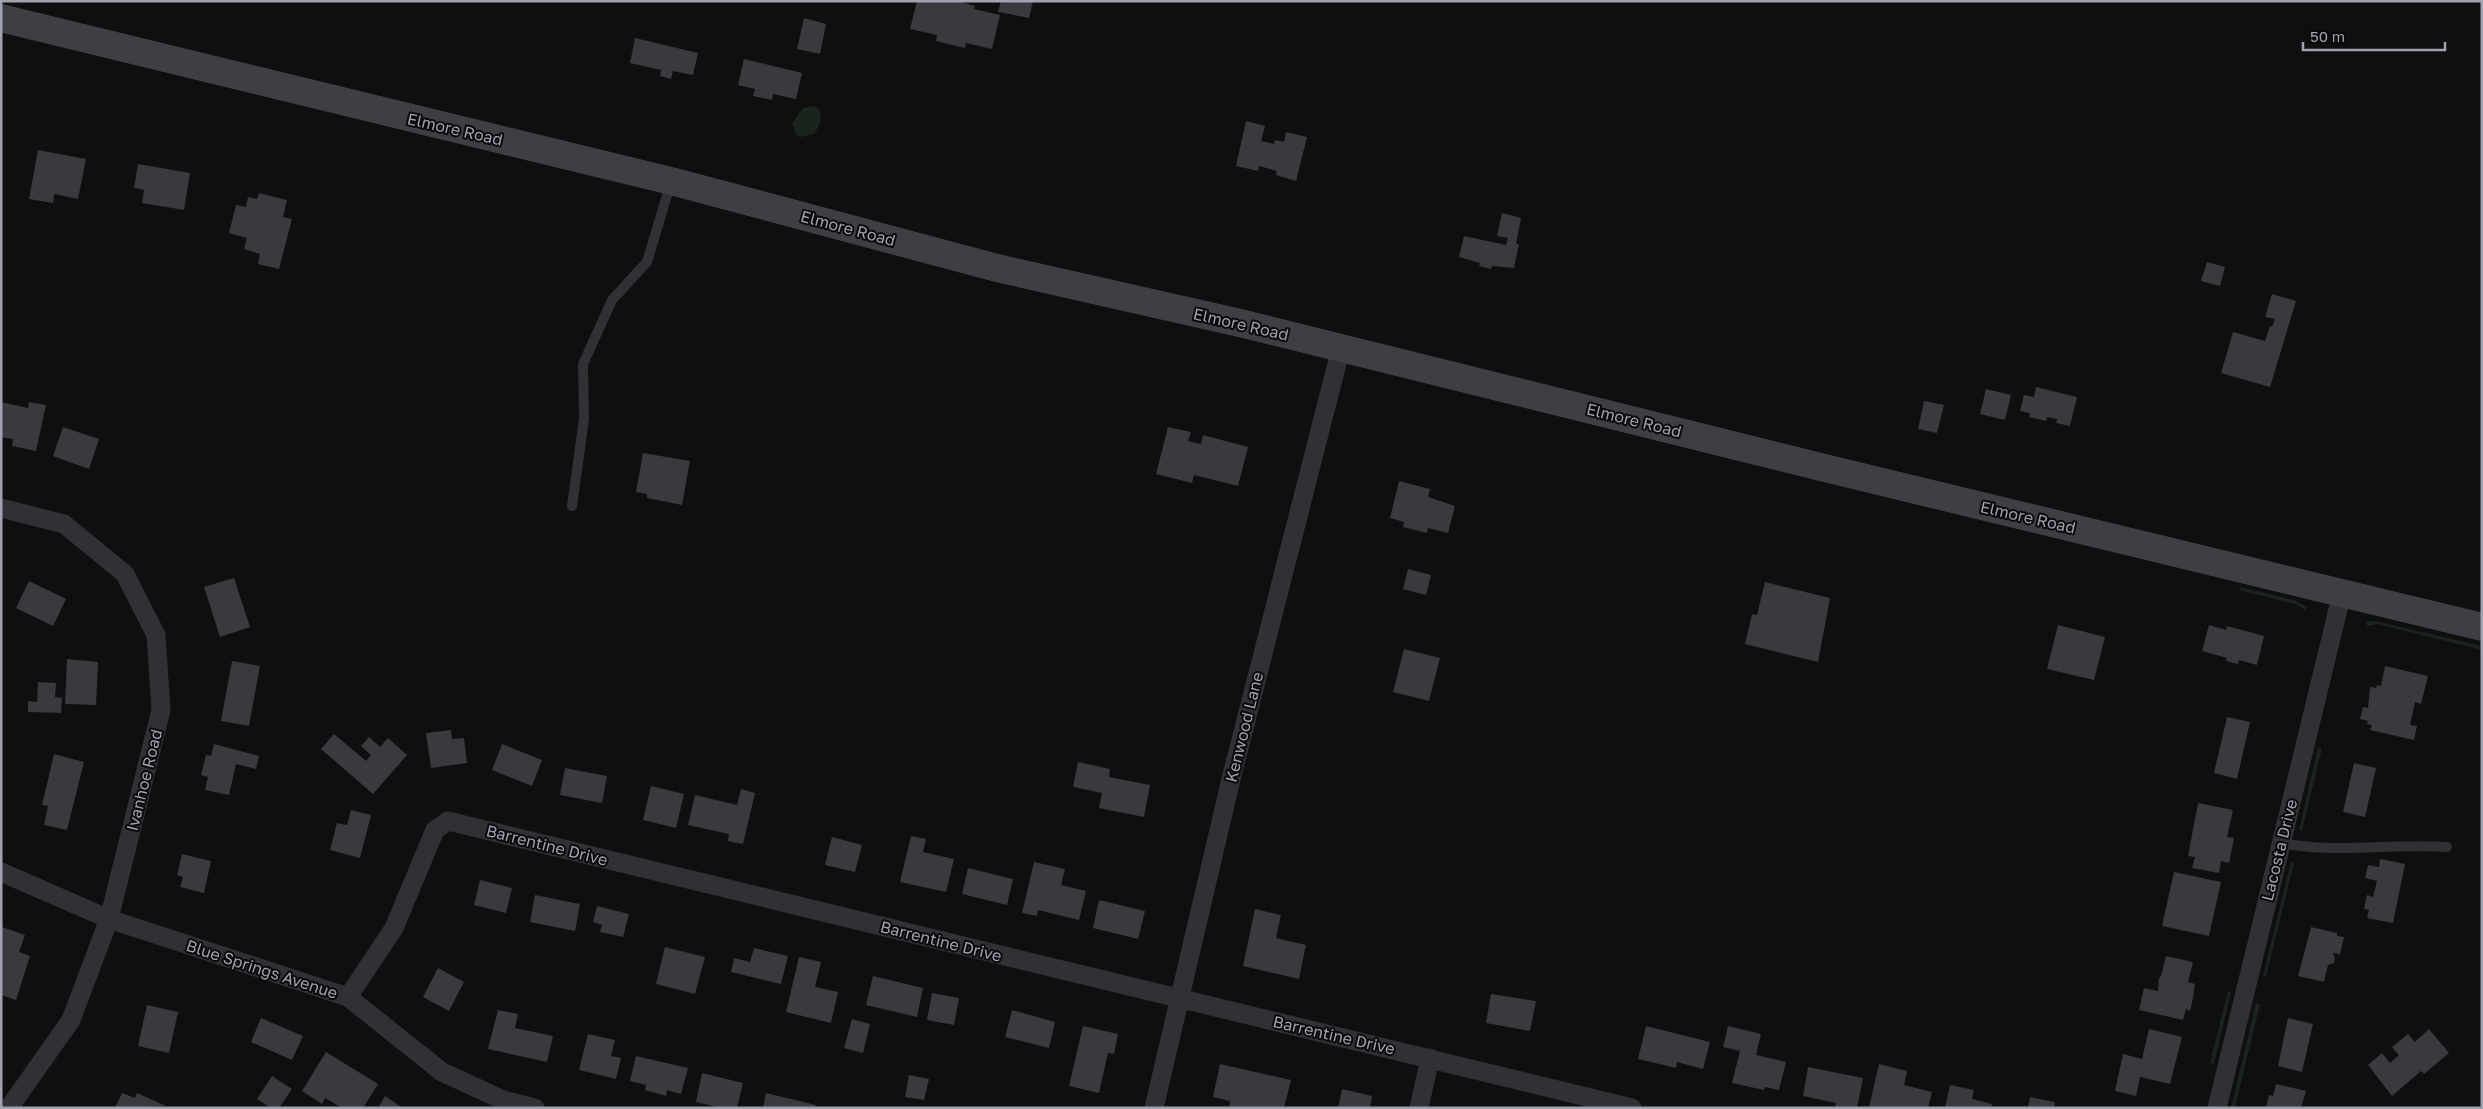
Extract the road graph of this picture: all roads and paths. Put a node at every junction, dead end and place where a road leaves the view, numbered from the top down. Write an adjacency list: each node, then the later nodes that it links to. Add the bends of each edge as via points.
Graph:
1 (1, 18): 2 (street, Elmore Road)
2 (671, 181): 3 (street, Elmore Road, via 997,268); 4 (lane, via 646,262 612,300 583,364 584,419)
3 (1341, 348): 6 (street, Elmore Road); 13 (street, Kenwood Lane, via 1231,778)
4 (572, 506)
5 (1, 508): 11 (street, Ivanhoe Road, via 64,524 125,574 156,635 161,710)
6 (2342, 593): 7 (street, Elmore Road); 8 (street, Lacosta Drive)
7 (2482, 627)
8 (2281, 843): 9 (lane, via 2308,848); 20 (street, Lacosta Drive)
9 (2447, 847)
10 (1, 872): 11 (street, Blue Springs Avenue)
11 (109, 919): 12 (street, Blue Springs Avenue); 15 (street, Ivanhoe Road, via 71,1020)
12 (348, 997): 13 (street, Barrentine Drive, via 394,928 435,830 448,821); 16 (street, Blue Springs Avenue, via 442,1072 502,1100)
13 (1180, 999): 14 (street, Barrentine Drive); 17 (street, Kenwood Lane)
14 (1430, 1058): 18 (street); 19 (street, Barrentine Drive)
15 (9, 1108)
16 (535, 1108)
17 (1154, 1108)
18 (1419, 1108)
19 (1632, 1108)
20 (2217, 1108)

